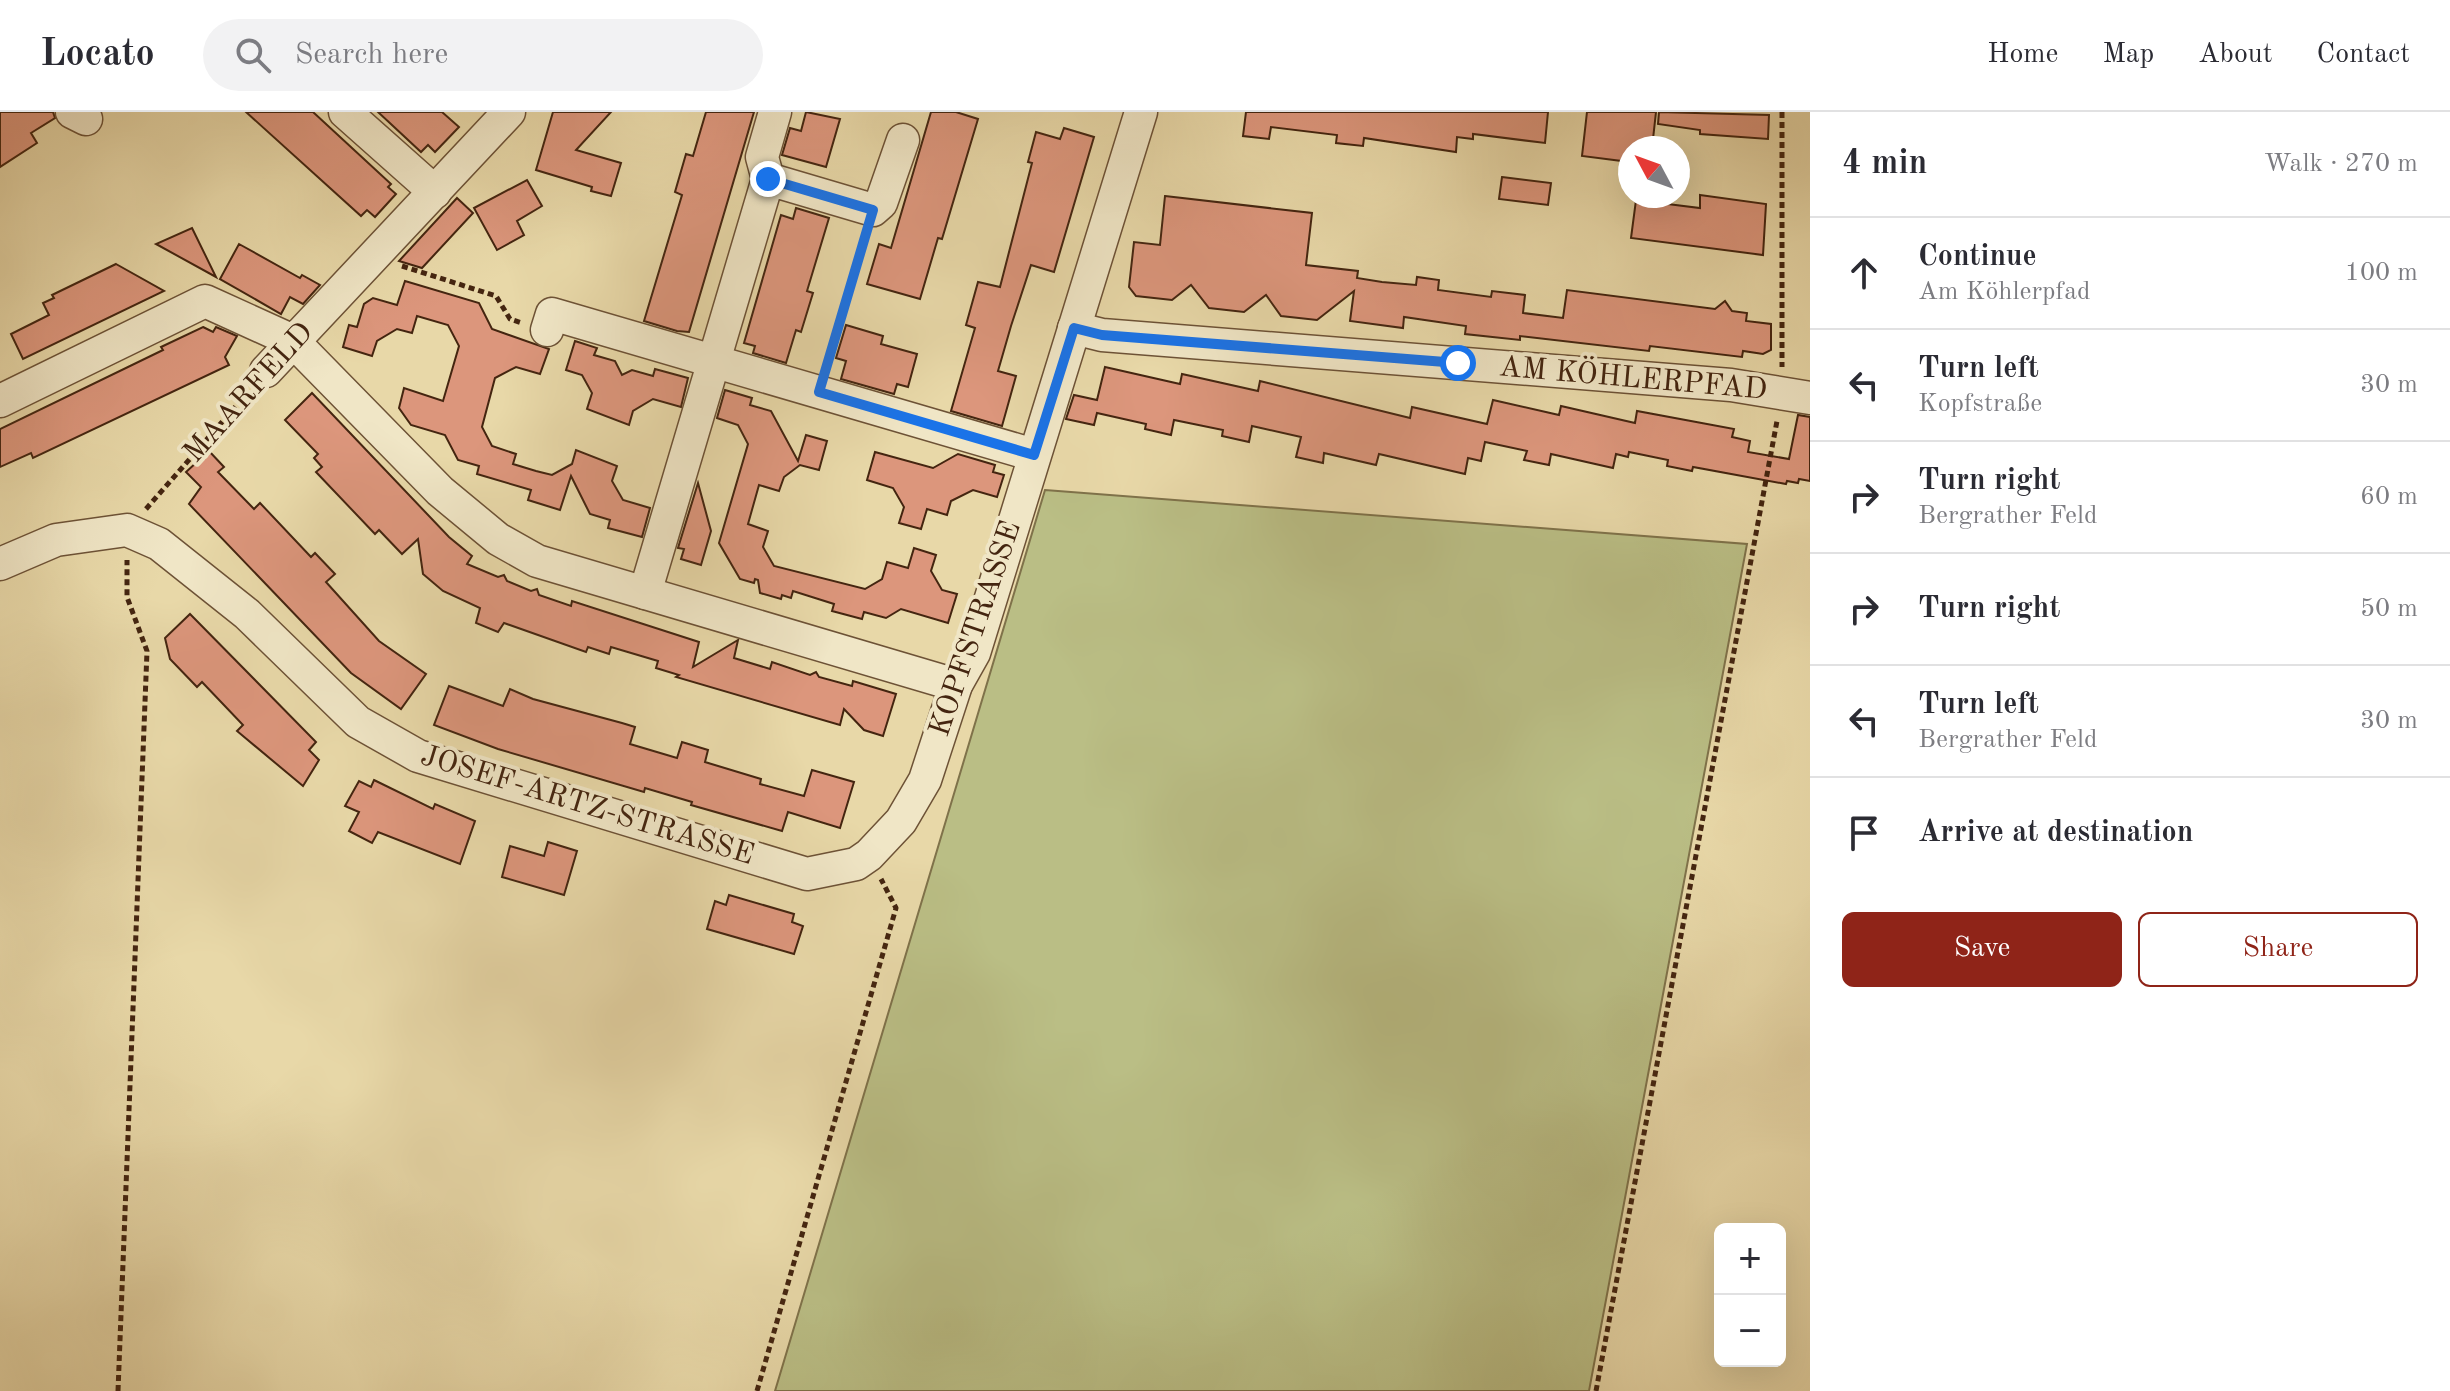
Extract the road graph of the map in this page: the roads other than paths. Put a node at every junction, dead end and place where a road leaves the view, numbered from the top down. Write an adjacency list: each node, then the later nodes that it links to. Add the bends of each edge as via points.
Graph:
1 (345, 112): 7 (street)
2 (509, 112): 7 (street, MAARFELD)
3 (775, 112): 6 (street, via 762,157)
4 (1141, 112): 8 (street, KOPFSTRASSE)
5 (903, 140): 6 (street, via 881,203 873,210)
6 (768, 179): 11 (street)
7 (435, 192): 10 (street, MAARFELD)
8 (1074, 328): 13 (street, AM KÖHLERPFAD, via 1102,335 1731,385); 15 (street, KOPFSTRASSE)
9 (547, 330): 11 (street, via 552,314)
10 (293, 341): 12 (street, MAARFELD); 14 (street, via 205,301); 17 (street, via 440,491 498,539 537,561)
11 (714, 361): 15 (street); 17 (street)
12 (266, 371)
13 (1796, 395)
14 (0, 401)
15 (1034, 455): 18 (street, KOPFSTRASSE, via 974,653)
16 (0, 564): 19 (street, JOSEF-ARTZ-STRASSE, via 56,540 127,530 159,544 247,614 358,722 418,756 807,874 856,864)
17 (645, 593): 18 (street)
18 (956, 685): 19 (street, KOPFSTRASSE, via 925,780 901,821)
19 (869, 855)

